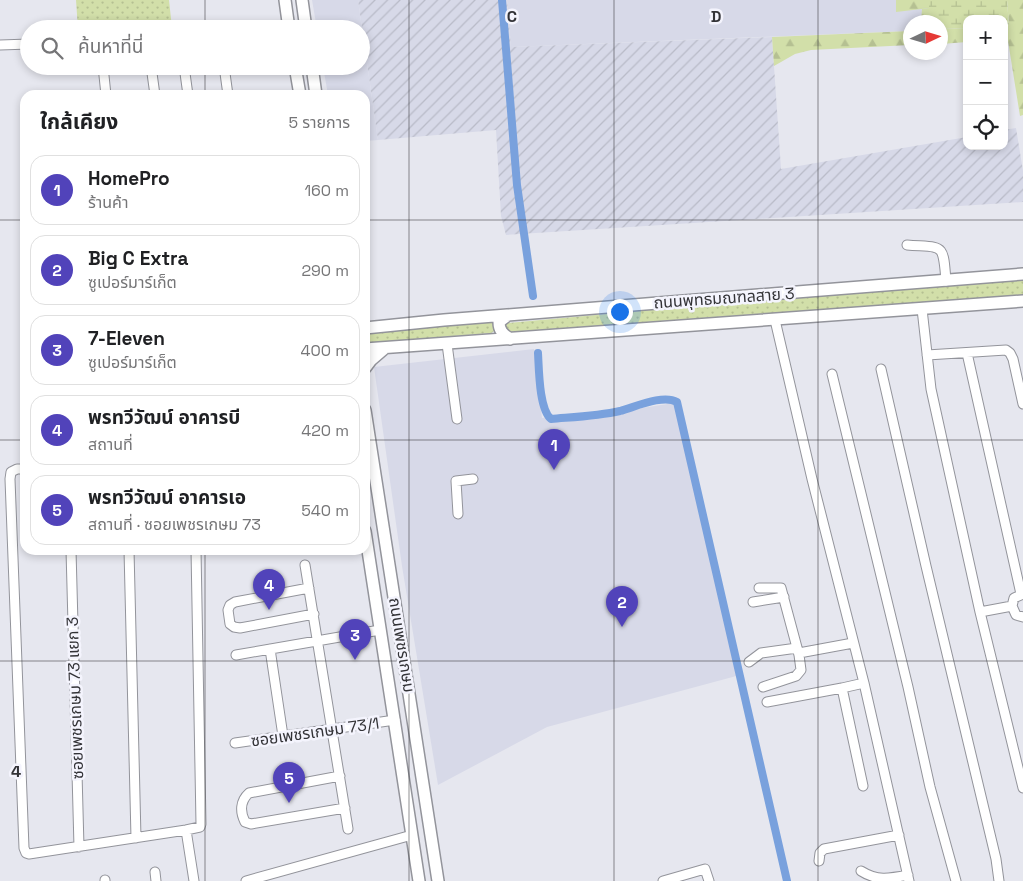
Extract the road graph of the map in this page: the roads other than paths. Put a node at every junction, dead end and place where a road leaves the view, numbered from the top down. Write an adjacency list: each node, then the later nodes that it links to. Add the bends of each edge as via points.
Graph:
1 (284, 0): 3 (main road)
2 (302, 0): 4 (main road)
3 (287, 20)
4 (305, 20)
5 (20, 44): 6 (street)
6 (0, 45)
7 (103, 75): 13 (street)
8 (153, 75): 14 (street)
9 (185, 75): 15 (street)
10 (225, 75): 16 (street)
11 (297, 75): 17 (main road)
12 (313, 75): 18 (main road)
13 (105, 90)
14 (154, 90)
15 (187, 90)
16 (227, 90)
17 (299, 90)
18 (315, 90)
19 (906, 245): 21 (street, via 942,250)
20 (1023, 274): 21 (main road, ถนนพุทธมณฑลสาย 3)
21 (946, 281): 24 (main road, ถนนพุทธมณฑลสาย 3)
22 (1023, 301): 23 (main road, ถนนพุทธมณฑลสาย 3)
23 (922, 309): 26 (main road, ถนนพุทธมณฑลสาย 3); 34 (street)
24 (508, 315): 27 (main road, ถนนพุทธมณฑลสาย 3); 29 (main road, via 499,322 499,327)
25 (370, 320): 27 (main road)
26 (775, 320): 29 (main road, ถนนพุทธมณฑลสาย 3); 60 (street)
27 (388, 324): 28 (main road, ถนนพุทธมณฑลสาย 3)
28 (370, 327)
29 (510, 339): 30 (main road, ถนนพุทธมณฑลสาย 3)
30 (447, 344): 31 (main road, ถนนพุทธมณฑลสาย 3); 39 (street)
31 (385, 348): 32 (main road, ถนนพุทธมณฑลสาย 3); 35 (main road)
32 (370, 349)
33 (967, 354): 34 (street); 38 (street, via 1002,349 1010,353); 51 (street)
34 (926, 355): 55 (street)
35 (370, 361)
36 (881, 369): 93 (street)
37 (832, 374): 92 (street, via 930,787)
38 (1023, 404)
39 (457, 419)
40 (370, 442): 89 (main road, ถนนเพชรเกษม)
41 (20, 469): 82 (street, via 11,472 10,479 24,848 29,854)
42 (473, 479): 43 (street, via 456,482)
43 (458, 514)
44 (71, 555): 82 (street, ซอยเพชรเกษม 73 แยก 3)
45 (129, 555): 81 (street)
46 (196, 555): 78 (street, via 202,819 200,827)
47 (369, 555): 58 (main road, ถนนเพชรเกษม)
48 (305, 565): 49 (street)
49 (309, 588): 56 (street); 56 (street, via 235,602 228,610 230,624 240,628)
50 (759, 588): 52 (street, via 781,588)
51 (1022, 594): 54 (street, via 1014,598)
52 (784, 597): 53 (street); 62 (street)
53 (753, 602)
54 (1012, 606): 55 (street); 57 (street, via 1016,615)
55 (980, 612): 75 (street)
56 (314, 614): 59 (street)
57 (1023, 617)
58 (380, 630): 59 (street); 69 (main road, ถนนเพชรเกษม)
59 (318, 640): 61 (street); 70 (street)
60 (854, 643): 62 (street); 65 (street)
61 (270, 649): 63 (street); 71 (street)
62 (798, 651): 64 (street, via 761,653); 66 (street, via 801,670 796,676)
63 (236, 655)
64 (748, 662)
65 (864, 683): 67 (street); 80 (street)
66 (763, 687)
67 (842, 688): 68 (street); 74 (street)
68 (766, 702)
69 (394, 720): 70 (street, ซอยเพชรเกษม 73/1); 79 (main road, ถนนเพชรเกษม)
70 (332, 729): 71 (street, ซอยเพชรเกษม 73/1); 73 (street)
71 (283, 736): 72 (street, ซอยเพชรเกษม 73/1)
72 (235, 743)
73 (340, 776): 76 (street); 76 (street, via 249,793 242,805 243,818 251,824)
74 (863, 786)
75 (1023, 788)
76 (344, 808): 77 (street)
77 (348, 829)
78 (186, 830): 81 (street); 86 (street)
79 (412, 835): 87 (street); 88 (main road, ถนนเพชรเกษม)
80 (899, 835): 83 (street, via 824,849); 85 (street)
81 (136, 838): 82 (street)
82 (79, 846)
83 (819, 861)
84 (861, 871): 85 (street, via 875,880)
85 (908, 878)
86 (194, 881)
87 (246, 881)
88 (419, 881)
89 (438, 881)
90 (663, 881): 91 (street, via 705,869)
91 (709, 881)
92 (956, 881)
93 (1000, 881)

